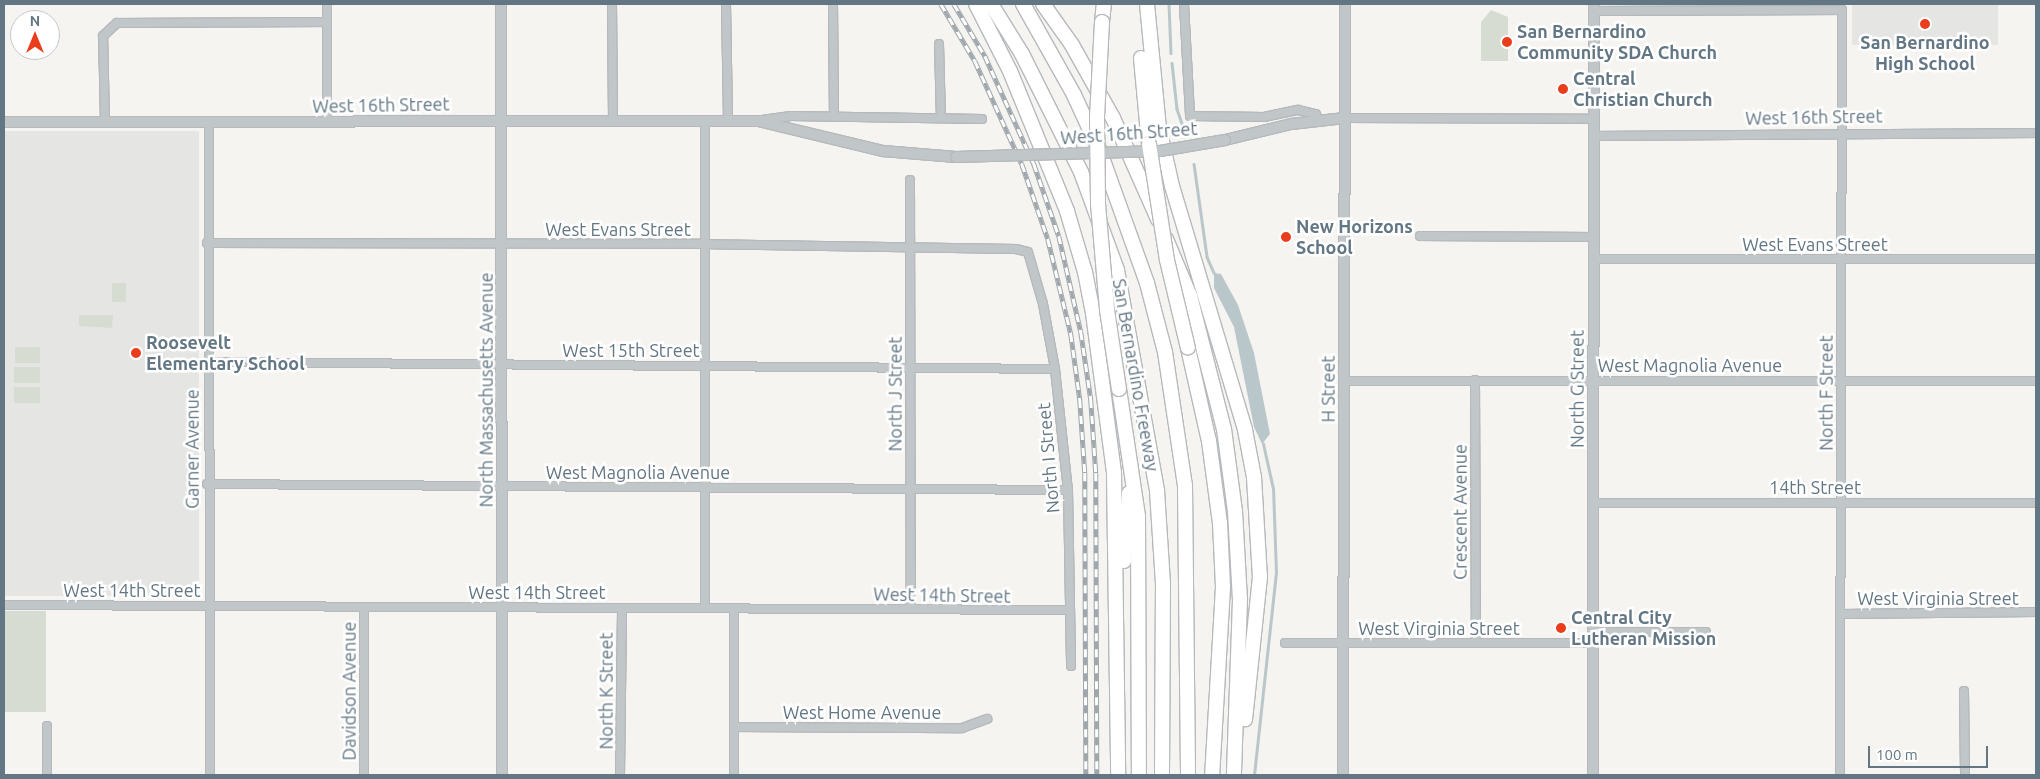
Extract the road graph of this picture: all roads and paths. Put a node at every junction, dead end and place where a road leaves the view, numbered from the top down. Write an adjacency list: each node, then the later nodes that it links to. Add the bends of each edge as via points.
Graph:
1 (327, 4): 16 (street)
2 (501, 4): 23 (street, North Massachusetts Avenue)
3 (612, 4): 32 (street)
4 (726, 4): 26 (street)
5 (833, 4): 18 (street)
6 (976, 4): 79 (highway, via 1032,125 1072,224 1085,272 1112,453)
7 (992, 4): 97 (highway, San Bernardino Freeway, via 1022,54 1081,172 1117,270 1157,491 1163,583)
8 (1023, 4): 98 (highway, San Bernardino Freeway, via 1074,95 1099,149 1147,283 1165,352 1185,486)
9 (1043, 4): 88 (highway, via 1072,45 1113,118 1190,296 1224,429 1235,511 1240,600)
10 (1104, 4): 57 (highway, bridge, via 1097,118 1098,204 1107,310)
11 (1140, 4): 99 (highway, bridge, via 1148,144 1167,260 1209,441 1220,523 1223,587)
12 (1147, 4): 88 (highway, via 1159,128 1172,186 1245,430 1254,477 1259,586 1244,730)
13 (1184, 4): 24 (street, via 1190,116 1264,117 1298,110 1316,114)
14 (1345, 4): 20 (street, H Street)
15 (1594, 7): 22 (street, North G Street); 34 (street, North F Street, via 1842,10)
16 (327, 22): 29 (street, via 117,23 103,36); 31 (street)
17 (939, 44): 19 (street)
18 (834, 117): 19 (street, West 16th Street); 27 (street, West 16th Street, via 791,116)
19 (941, 118): 21 (street, West 16th Street)
20 (1345, 118): 22 (street, West 16th Street); 24 (street, West 16th Street); 56 (street, H Street)
21 (982, 119)
22 (1594, 119): 35 (street, North G Street)
23 (502, 120): 31 (street, West 16th Street); 32 (street, West 16th Street); 40 (street, North Massachusetts Avenue)
24 (1318, 120): 27 (street, West 16th Street, bridge, via 1160,152 956,157 883,151)
25 (704, 121): 26 (street, West 16th Street); 32 (street, West 16th Street); 41 (street)
26 (728, 121): 27 (street, West 16th Street)
27 (758, 121)
28 (4, 122): 29 (street, West 16th Street)
29 (105, 122): 30 (street, West 16th Street)
30 (209, 122): 31 (street, West 16th Street); 39 (street, Garner Avenue)
31 (327, 122)
32 (613, 122)
33 (2036, 133): 34 (street, West 16th Street, via 1851,132)
34 (1842, 135): 35 (street, West 16th Street); 46 (street, North F Street)
35 (1594, 136): 38 (street, North G Street)
36 (910, 180): 42 (street, North J Street)
37 (1420, 236): 38 (street)
38 (1593, 237): 45 (street, North G Street)
39 (207, 243): 40 (street, West Evans Street); 47 (street, Garner Avenue)
40 (501, 243): 41 (street, West Evans Street); 49 (street, North Massachusetts Avenue)
41 (704, 244): 42 (street, West Evans Street); 48 (street)
42 (910, 247): 43 (street, West Evans Street); 50 (street, North J Street)
43 (1028, 252): 51 (street, North I Street, via 1043,304)
44 (2036, 258): 46 (street, West Evans Street)
45 (1593, 259): 46 (street, West Evans Street); 53 (street, North G Street)
46 (1841, 259): 54 (street, North F Street)
47 (208, 362): 49 (street, West 15th Street); 58 (street, Garner Avenue)
48 (704, 365): 49 (street, West 15th Street); 50 (street, West 15th Street); 60 (street)
49 (502, 366): 59 (street, North Massachusetts Avenue)
50 (910, 368): 51 (street, West 15th Street); 61 (street, North J Street)
51 (1055, 369): 62 (street, North I Street)
52 (1475, 380): 53 (street, West Magnolia Avenue); 56 (street, West Magnolia Avenue); 82 (street, Crescent Avenue)
53 (1593, 380): 54 (street, West Magnolia Avenue); 64 (street, North G Street)
54 (1841, 380): 55 (street, West Magnolia Avenue); 63 (street, North F Street)
55 (2036, 380)
56 (1344, 381): 81 (street, H Street)
57 (1131, 457): 79 (highway); 96 (highway, via 1140,590)
58 (207, 484): 59 (street, West Magnolia Avenue); 67 (street, Garner Avenue)
59 (503, 486): 60 (street, West Magnolia Avenue); 69 (street, North Massachusetts Avenue)
60 (704, 486): 61 (street, West Magnolia Avenue); 71 (street)
61 (910, 489): 62 (street, West Magnolia Avenue); 72 (street, North J Street)
62 (1068, 490): 74 (street, North I Street)
63 (1841, 502): 64 (street, 14th Street); 65 (street, 14th Street); 76 (street, North F Street)
64 (1593, 503): 78 (street, North G Street)
65 (2036, 503)
66 (4, 605): 67 (street, West 14th Street)
67 (208, 606): 68 (street, West 14th Street); 90 (street, Garner Avenue)
68 (364, 606): 69 (street, West 14th Street); 91 (street, Davidson Avenue)
69 (502, 606): 70 (street, West 14th Street); 92 (street, North Massachusetts Avenue)
70 (622, 608): 71 (street, West 14th Street); 93 (street, North K Street)
71 (705, 608): 73 (street, West 14th Street)
72 (911, 608): 73 (street, West 14th Street); 74 (street, West 14th Street)
73 (734, 610): 87 (street)
74 (1070, 610): 83 (street, North I Street)
75 (2036, 612): 76 (street, West Virginia Street)
76 (1841, 614): 103 (street, North F Street)
77 (1706, 632): 78 (street, West Virginia Street)
78 (1593, 638): 82 (street, West Virginia Street); 102 (street, North G Street)
79 (1118, 640): 95 (highway)
80 (1285, 643): 81 (street, West Virginia Street)
81 (1343, 643): 82 (street, West Virginia Street); 101 (street, H Street)
82 (1476, 643)
83 (1071, 666)
84 (1964, 691): 104 (street)
85 (987, 719): 87 (street, West Home Avenue, via 962,728)
86 (47, 726): 89 (street)
87 (734, 727): 94 (street)
88 (1237, 736): 100 (highway)
89 (47, 775)
90 (210, 775)
91 (364, 775)
92 (502, 775)
93 (620, 775)
94 (734, 775)
95 (1118, 775)
96 (1139, 775)
97 (1162, 775)
98 (1188, 775)
99 (1212, 775)
100 (1234, 775)
101 (1343, 775)
102 (1593, 775)
103 (1840, 775)
104 (1965, 775)

